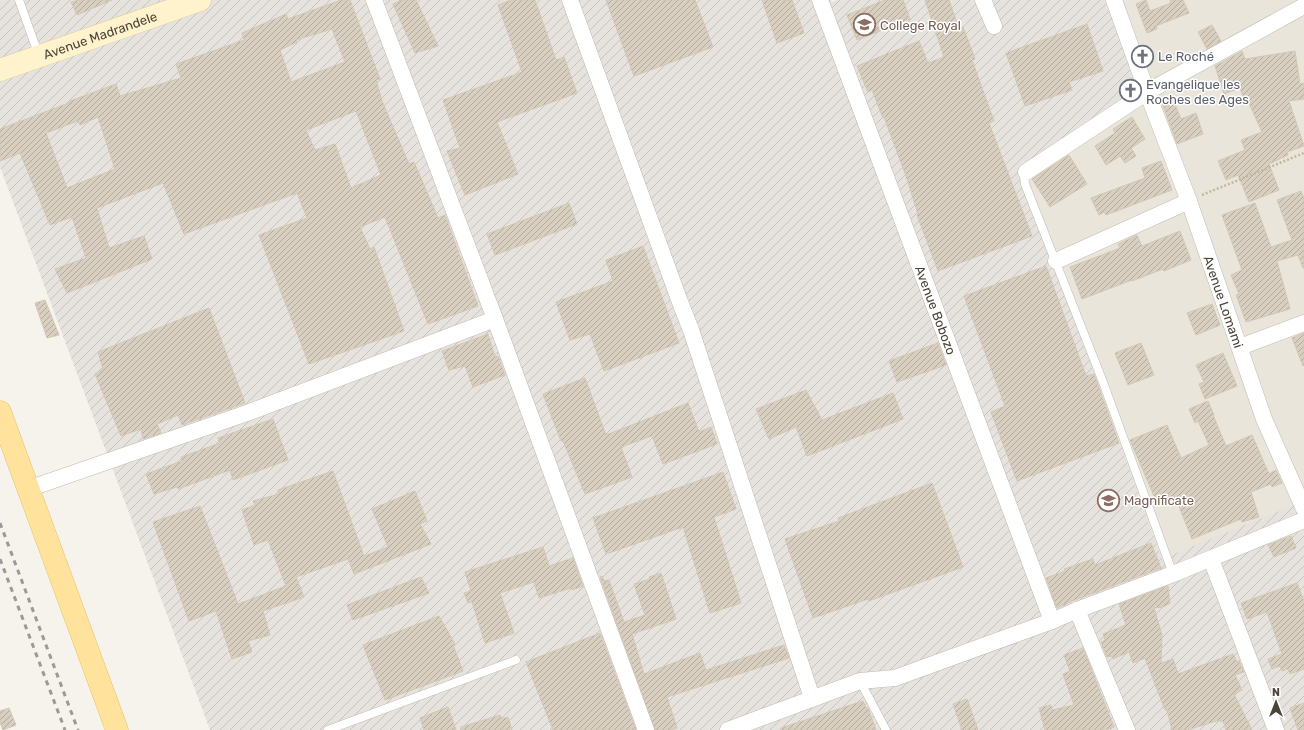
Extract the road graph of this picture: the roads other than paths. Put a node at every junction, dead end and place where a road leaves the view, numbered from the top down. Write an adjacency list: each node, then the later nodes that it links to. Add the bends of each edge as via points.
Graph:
1 (19, 0): 10 (lane)
2 (200, 0): 10 (street, Avenue Madrandele)
3 (374, 0): 16 (street)
4 (570, 0): 29 (street, via 691,330)
5 (820, 0): 26 (street, Avenue Bobozo)
6 (983, 0): 9 (street)
7 (1114, 0): 12 (street, Avenue Lomami)
8 (1304, 6): 12 (street)
9 (994, 26)
10 (39, 56): 11 (street, Avenue Madrandele)
11 (0, 70)
12 (1147, 92): 13 (street); 14 (street, Avenue Lomami)
13 (1026, 172): 15 (lane, via 1025,184)
14 (1189, 201): 15 (street); 18 (street, Avenue Lomami)
15 (1056, 261): 24 (lane)
16 (495, 318): 20 (street, via 240,415); 33 (street)
17 (1304, 323): 18 (street)
18 (1240, 346): 21 (street, Avenue Lomami, via 1264,419)
19 (0, 412): 20 (main road)
20 (28, 489): 31 (main road)
21 (1304, 509)
22 (1304, 520): 23 (street)
23 (1211, 559): 24 (street); 36 (street)
24 (1173, 574): 25 (street)
25 (1077, 610): 26 (street); 30 (street)
26 (1052, 621): 28 (street, via 895,678)
27 (516, 660): 32 (lane)
28 (860, 681): 29 (street); 35 (lane)
29 (812, 698): 34 (street)
30 (1125, 729)
31 (117, 730)
32 (328, 730)
33 (646, 730)
34 (728, 730)
35 (886, 730)
36 (1276, 730)

